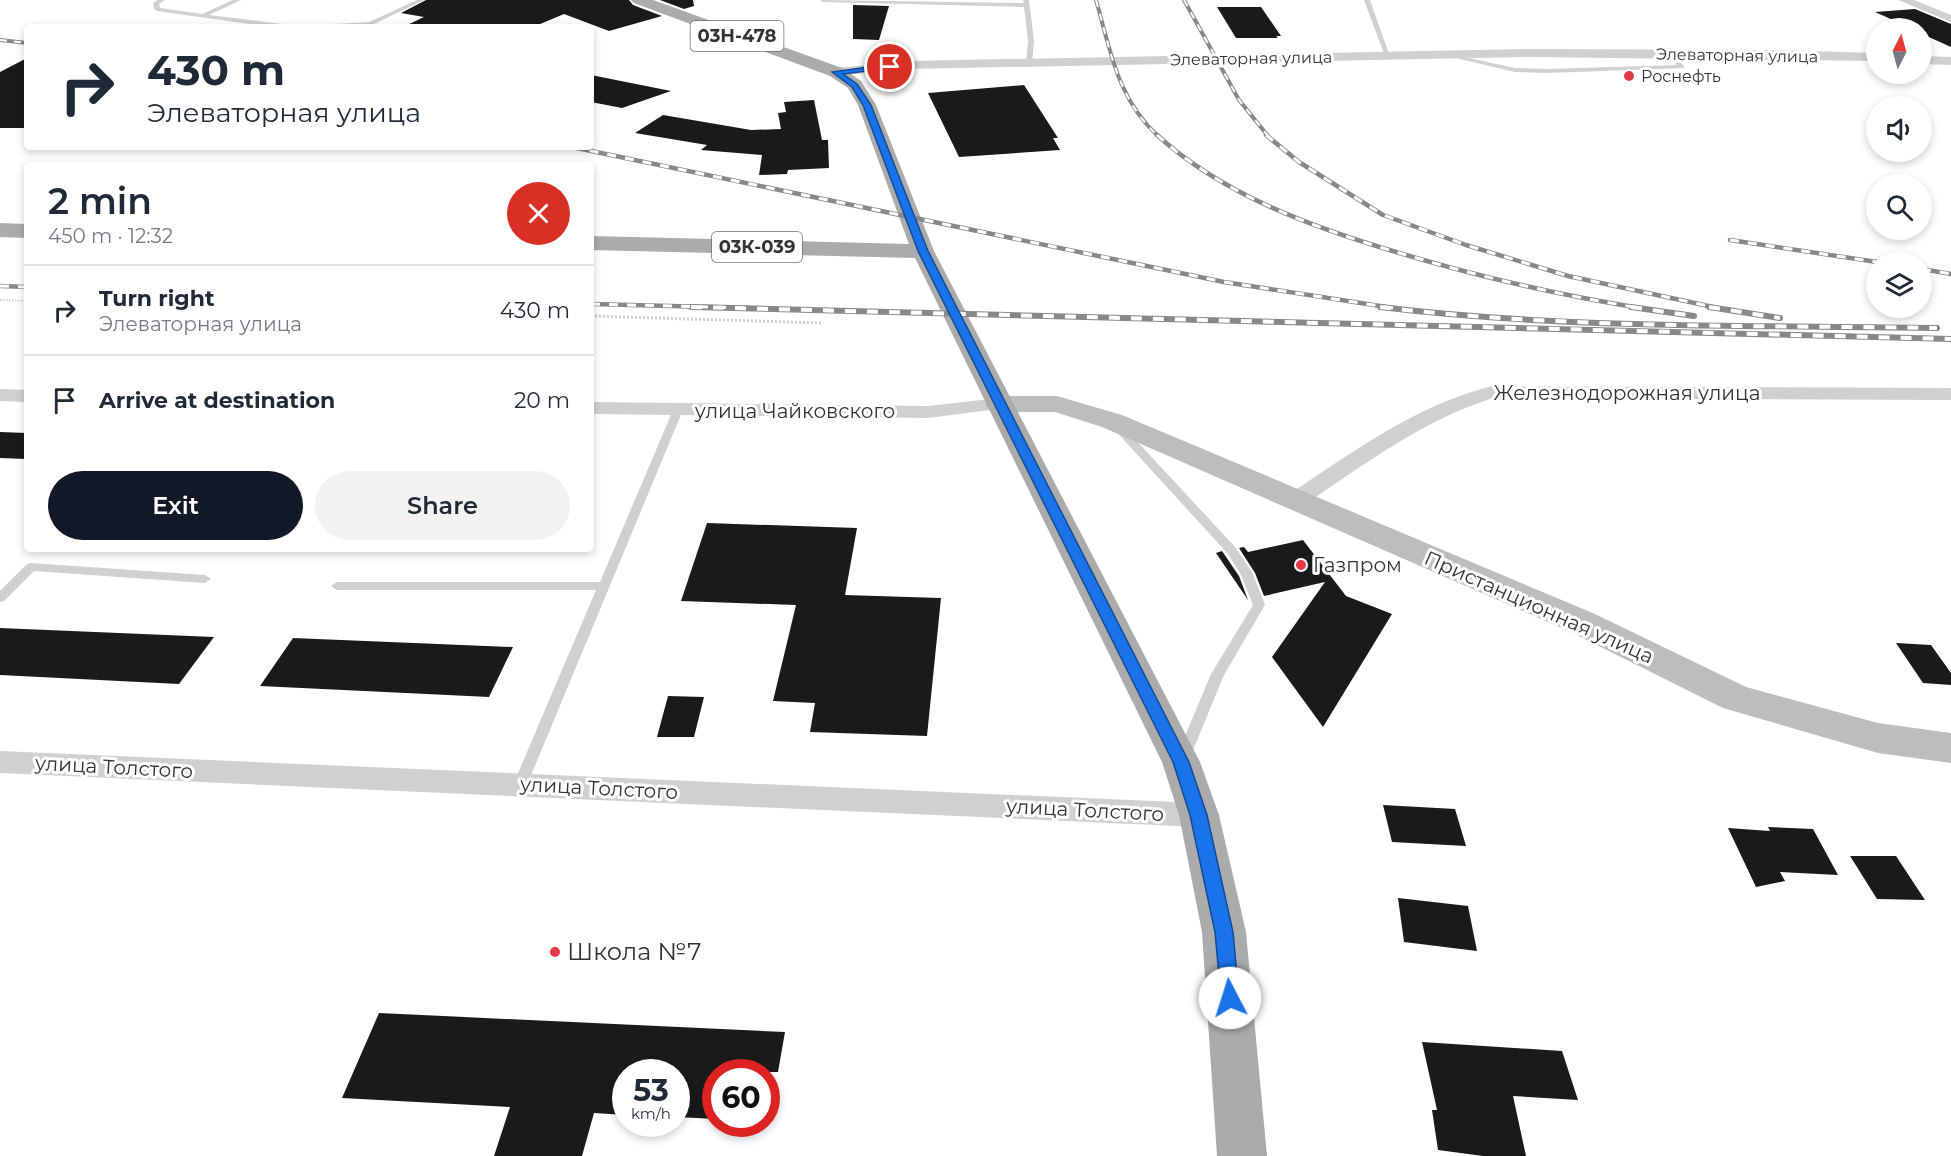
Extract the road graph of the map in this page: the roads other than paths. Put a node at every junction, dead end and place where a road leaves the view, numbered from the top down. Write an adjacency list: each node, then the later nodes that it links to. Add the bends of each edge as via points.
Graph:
1 (162, 0): 9 (lane, via 156,3 157,9)
2 (238, 0): 9 (lane)
3 (421, 0): 12 (lane)
4 (639, 0): 20 (main road, Элеваторная улица / 03Н-478)
5 (822, 0): 8 (lane)
6 (1367, 0): 15 (lane)
7 (1904, 0): 10 (street)
8 (1026, 3): 19 (lane, via 1031,41)
9 (204, 15): 11 (lane)
10 (1951, 19)
11 (268, 24)
12 (370, 24)
13 (1669, 53): 14 (street, Элеваторная улица); 14 (lane, via 1682,67 1526,70); 16 (street, Элеваторная улица)
14 (1445, 55): 15 (street, Элеваторная улица)
15 (1388, 56): 19 (street, Элеваторная улица)
16 (1866, 57)
17 (1932, 60): 18 (street)
18 (1951, 61)
19 (1029, 63): 20 (street, Элеваторная улица, via 907,65)
20 (836, 72): 24 (main road, 03Н-478, via 855,85 867,105)
21 (0, 230): 22 (main road)
22 (24, 231)
23 (594, 243): 24 (main road, 03К-039)
24 (923, 251): 28 (main road)
25 (1951, 394): 32 (street, Железнодорожная улица, via 1492,392 1460,400 1405,426)
26 (0, 395): 27 (street)
27 (24, 396)
28 (999, 404): 30 (street, улица Чайковского, via 928,412); 31 (street, Пристанционная улица, via 1057,404); 39 (main road)
29 (594, 408): 30 (street, улица Чайковского)
30 (678, 410): 35 (lane)
31 (1112, 421): 32 (street, Пристанционная улица); 39 (lane, via 1233,551 1259,605 1218,674)
32 (1296, 500): 37 (street, Пристанционная улица, via 1583,623 1736,698 1878,738)
33 (205, 579): 36 (lane, via 31,567)
34 (337, 586): 35 (lane)
35 (603, 586): 40 (lane)
36 (0, 598)
37 (1951, 747)
38 (0, 762): 40 (street, улица Толстого)
39 (1181, 762): 41 (main road)
40 (519, 785): 41 (street, улица Толстого)
41 (1198, 815): 42 (main road, via 1224,932)
42 (1242, 1156)

